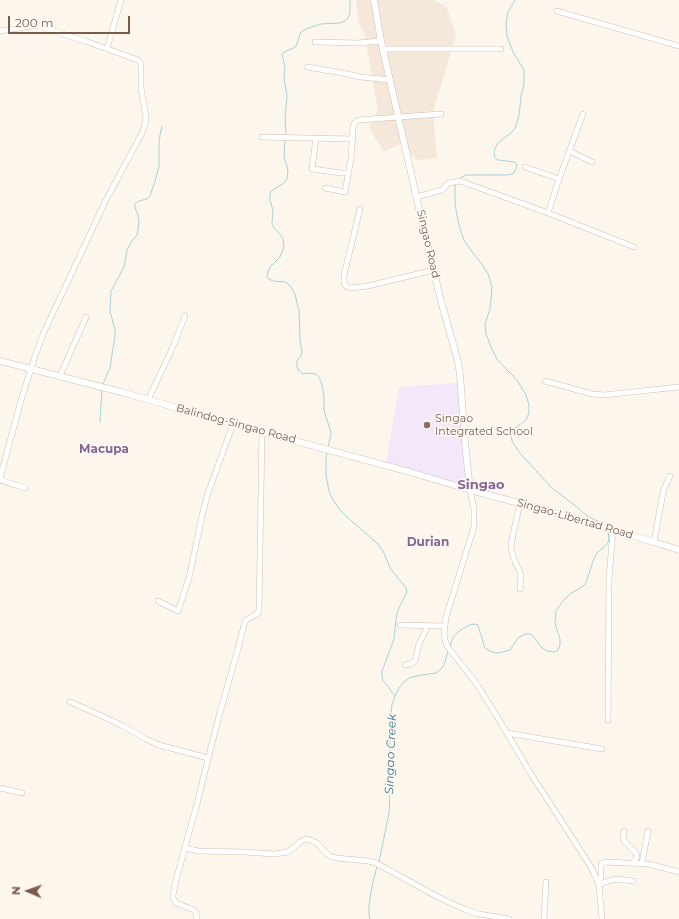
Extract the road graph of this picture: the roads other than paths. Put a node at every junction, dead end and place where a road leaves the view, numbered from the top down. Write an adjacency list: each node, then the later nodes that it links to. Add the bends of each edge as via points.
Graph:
1 (121, 0): 8 (street)
2 (374, 0): 5 (street, Singao Road)
3 (557, 11): 7 (street)
4 (0, 32): 8 (street, via 38,26)
5 (381, 41): 6 (street); 9 (street, Singao Road)
6 (315, 42)
7 (679, 46)
8 (107, 49): 33 (street, via 140,62 145,124 87,239 44,332)
9 (382, 49): 10 (street); 12 (street, Singao Road)
10 (501, 50)
11 (307, 67): 12 (street)
12 (390, 80): 15 (street, Singao Road)
13 (441, 114): 15 (street)
14 (583, 114): 19 (street)
15 (398, 118): 18 (street, via 358,120 353,127); 25 (street, Singao Road)
16 (262, 137): 17 (street)
17 (316, 138): 18 (street); 22 (street, via 312,169)
18 (352, 139): 22 (street)
19 (569, 151): 20 (street); 23 (street)
20 (592, 162)
21 (525, 168): 23 (street)
22 (349, 173): 24 (street, via 346,192)
23 (558, 179): 27 (street)
24 (325, 188)
25 (417, 198): 27 (street, via 438,192 449,183 460,181); 29 (street, Singao Road)
26 (360, 209): 29 (street, via 344,275 346,286 368,286)
27 (548, 212): 28 (street)
28 (634, 247)
29 (434, 270): 43 (street, Singao Road, via 460,374)
30 (185, 316): 37 (street)
31 (86, 317): 34 (street)
32 (0, 361): 33 (street, Balindog-Singao Road)
33 (31, 369): 34 (street, Balindog-Singao Road); 41 (street)
34 (60, 376): 37 (street, Balindog-Singao Road)
35 (545, 381): 36 (street, via 604,395)
36 (679, 387)
37 (148, 400): 38 (street, Balindog-Singao Road)
38 (233, 424): 39 (street, Balindog-Singao Road); 49 (street, via 207,496 189,578 178,611)
39 (262, 432): 43 (street, Balindog-Singao Road); 58 (street, via 259,611 246,620 244,625)
40 (670, 476): 46 (street, via 658,512)
41 (0, 479): 42 (street)
42 (25, 488)
43 (470, 490): 44 (street, Singao-Libertad Road); 52 (street, via 474,527)
44 (520, 503): 45 (street, Singao-Libertad Road); 48 (street, via 512,539 513,556 521,575)
45 (613, 530): 46 (street, Singao-Libertad Road); 55 (street, via 609,579)
46 (654, 542): 47 (street, Singao-Libertad Road)
47 (679, 550)
48 (520, 588)
49 (158, 601)
50 (400, 625): 51 (street)
51 (426, 626): 52 (street); 53 (street, via 415,661)
52 (444, 626): 56 (street, via 447,646 476,683)
53 (405, 665)
54 (70, 702): 58 (street, via 107,718 146,740)
55 (608, 720)
56 (507, 733): 57 (street); 69 (street)
57 (602, 749)
58 (208, 758): 63 (street)
59 (0, 788): 60 (street)
60 (22, 793)
61 (624, 831): 64 (street, via 624,841 636,852 637,856)
62 (648, 831): 65 (street)
63 (185, 848): 70 (street, via 173,898 176,903 194,910); 71 (street, via 204,852 274,854 288,852 308,839 317,843 330,856 376,863 466,910)
64 (633, 863): 65 (street); 69 (street, via 604,862)
65 (642, 863): 66 (street)
66 (679, 872)
67 (633, 881): 69 (street, via 616,879)
68 (546, 882): 72 (street)
69 (598, 883): 73 (street)
70 (197, 919)
71 (509, 919)
72 (544, 919)
73 (602, 919)

